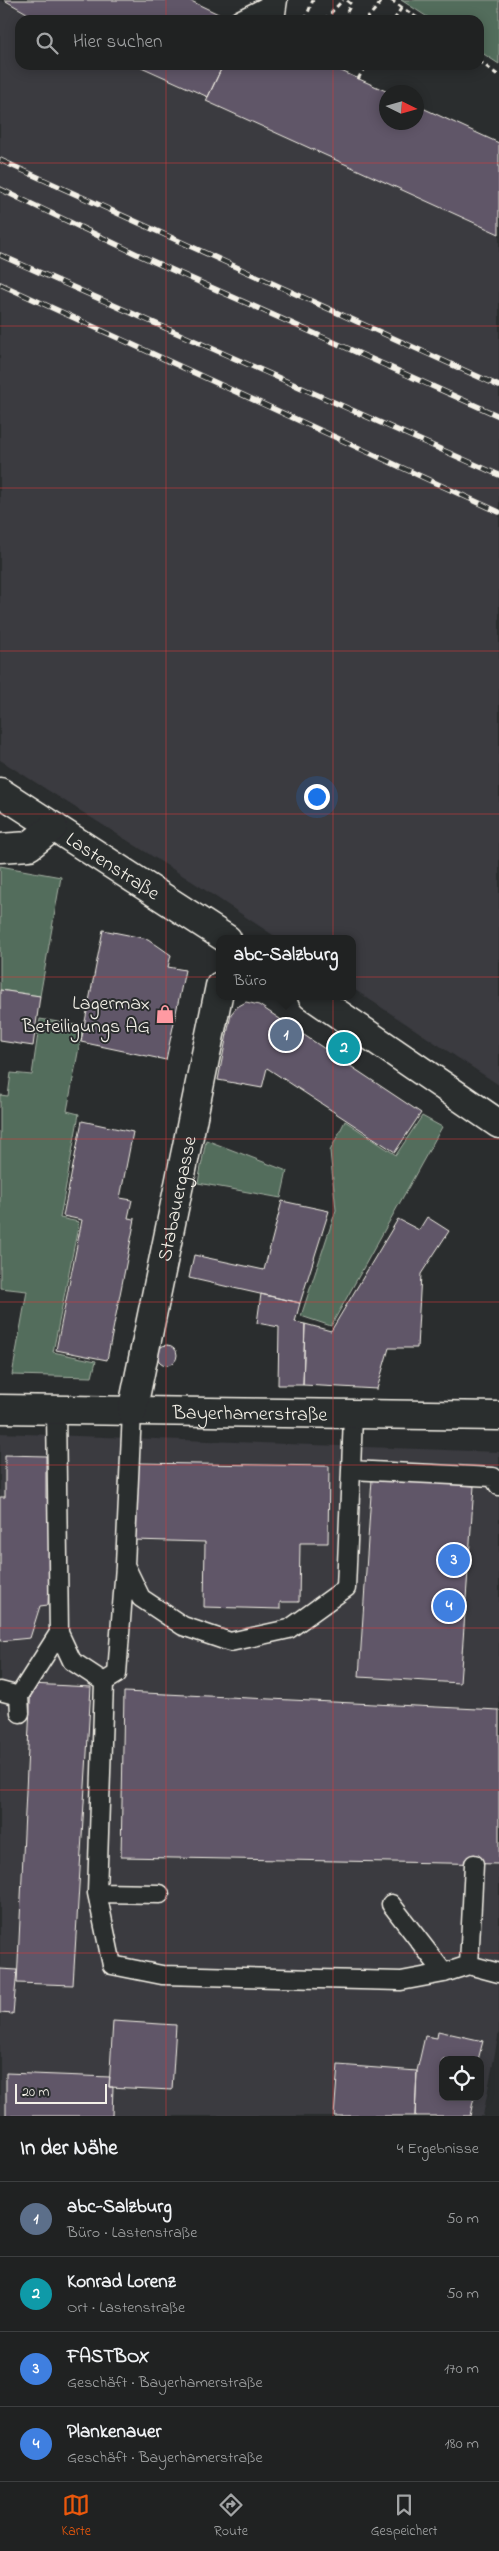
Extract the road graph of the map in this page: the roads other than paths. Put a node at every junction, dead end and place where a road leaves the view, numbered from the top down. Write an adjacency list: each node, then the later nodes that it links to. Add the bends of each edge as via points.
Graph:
1 (256, 0): 2 (lane)
2 (278, 1): 3 (lane); 4 (lane)
3 (249, 15)
4 (276, 15)
5 (0, 792): 6 (street, Lastenstraße)
6 (53, 827): 7 (street, via 29,846); 8 (street, Lastenstraße)
7 (0, 848)
8 (221, 935)
9 (217, 1000): 14 (street, Stabauergasse)
10 (318, 1000): 11 (street)
11 (499, 1124)
12 (0, 1409): 13 (street, Bayerhamerstraße)
13 (56, 1410): 14 (street, Bayerhamerstraße); 20 (lane)
14 (132, 1412): 15 (street, Bayerhamerstraße); 19 (lane)
15 (353, 1415): 16 (street, Bayerhamerstraße); 17 (lane)
16 (499, 1416)
17 (351, 1470): 18 (lane, via 493,1477); 19 (lane, via 346,1588 289,1629 230,1642 184,1626 141,1598)
18 (499, 1486)
19 (125, 1565): 21 (lane, via 116,1674)
20 (59, 1633): 21 (lane, via 72,1661); 22 (lane, via 19,1704)
21 (104, 1682): 24 (lane)
22 (0, 1691)
23 (474, 1864): 27 (lane)
24 (97, 1893): 25 (lane); 28 (lane, via 112,1965 162,1975 401,1981)
25 (160, 1894)
26 (391, 1904): 28 (lane)
27 (469, 1966): 28 (lane); 29 (lane)
28 (444, 1973)
29 (499, 1973)

